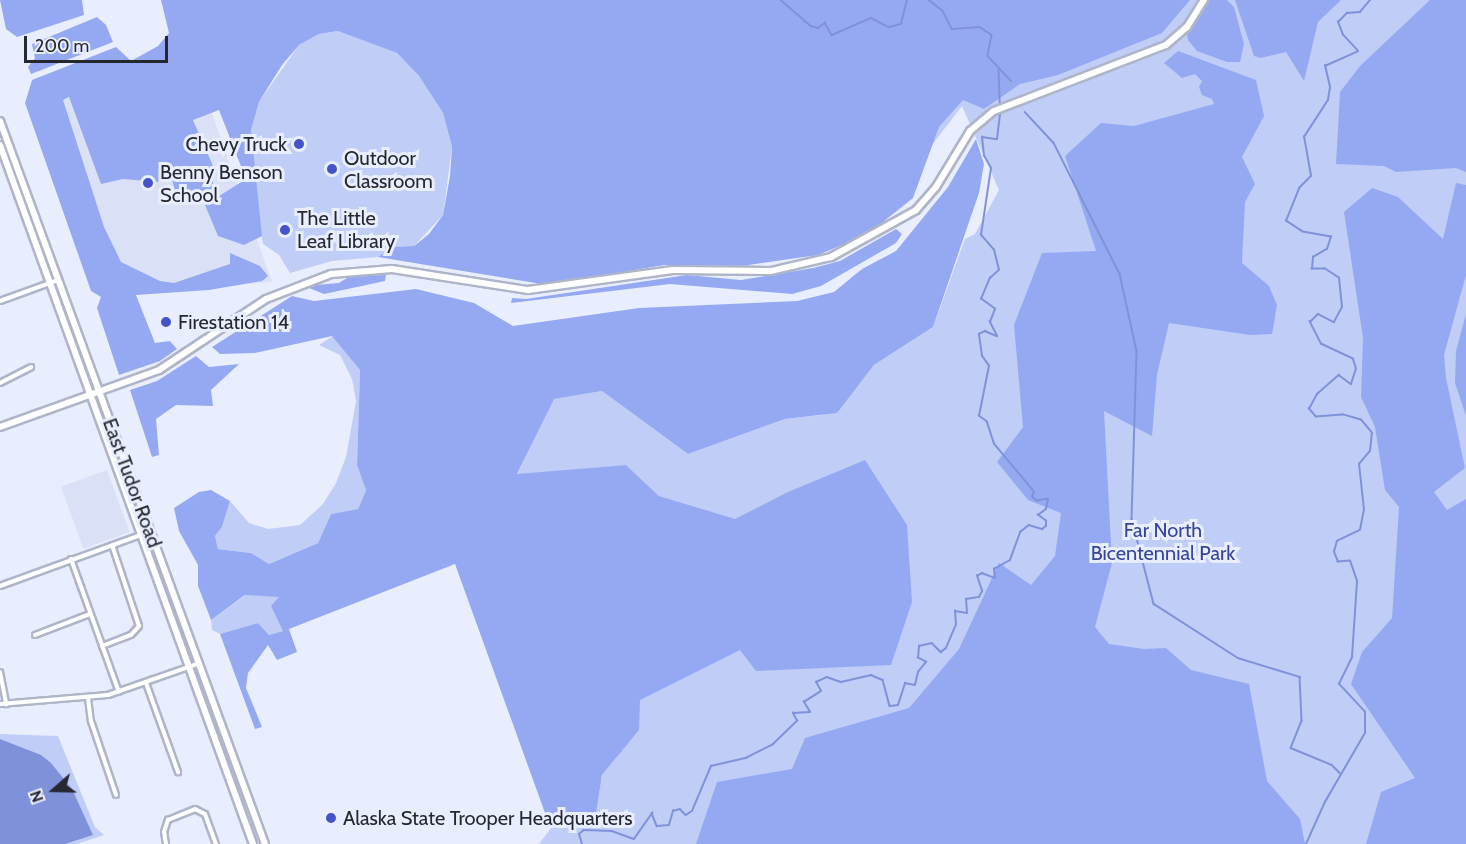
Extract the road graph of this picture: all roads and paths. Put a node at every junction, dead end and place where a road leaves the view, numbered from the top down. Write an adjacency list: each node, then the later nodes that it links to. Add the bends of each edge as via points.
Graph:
1 (1204, 0): 9 (main road, via 1179,34 1145,54 994,111 970,131 936,187 916,210 831,257 771,271 674,270 528,290 403,270 350,270 284,290 167,365)
2 (0, 121): 4 (main road, East Tudor Road)
3 (0, 145): 5 (main road, East Tudor Road)
4 (58, 280): 5 (street); 9 (main road, East Tudor Road)
5 (50, 283): 6 (street); 10 (main road, East Tudor Road)
6 (1, 298)
7 (31, 367): 8 (street)
8 (0, 382)
9 (99, 392): 10 (main road); 12 (main road, East Tudor Road)
10 (90, 395): 11 (main road); 13 (main road, East Tudor Road)
11 (0, 427)
12 (149, 532): 13 (street); 20 (main road, East Tudor Road)
13 (141, 535): 14 (street); 21 (main road, East Tudor Road)
14 (112, 545): 15 (street); 19 (street, via 139,626 131,635)
15 (71, 559): 16 (street); 17 (street)
16 (0, 586)
17 (90, 614): 18 (street); 19 (street)
18 (35, 634)
19 (102, 646): 24 (street)
20 (198, 664): 21 (street); 33 (main road, East Tudor Road)
21 (189, 667): 23 (street); 32 (main road, East Tudor Road)
22 (0, 672): 27 (street)
23 (146, 683): 24 (street); 28 (street)
24 (119, 692): 25 (street)
25 (88, 699): 27 (street); 29 (street, via 91,722)
26 (0, 704): 27 (street)
27 (6, 704)
28 (178, 772)
29 (116, 795)
30 (166, 844): 31 (street, via 165,826 172,816 200,809)
31 (216, 844)
32 (253, 844)
33 (265, 844)

